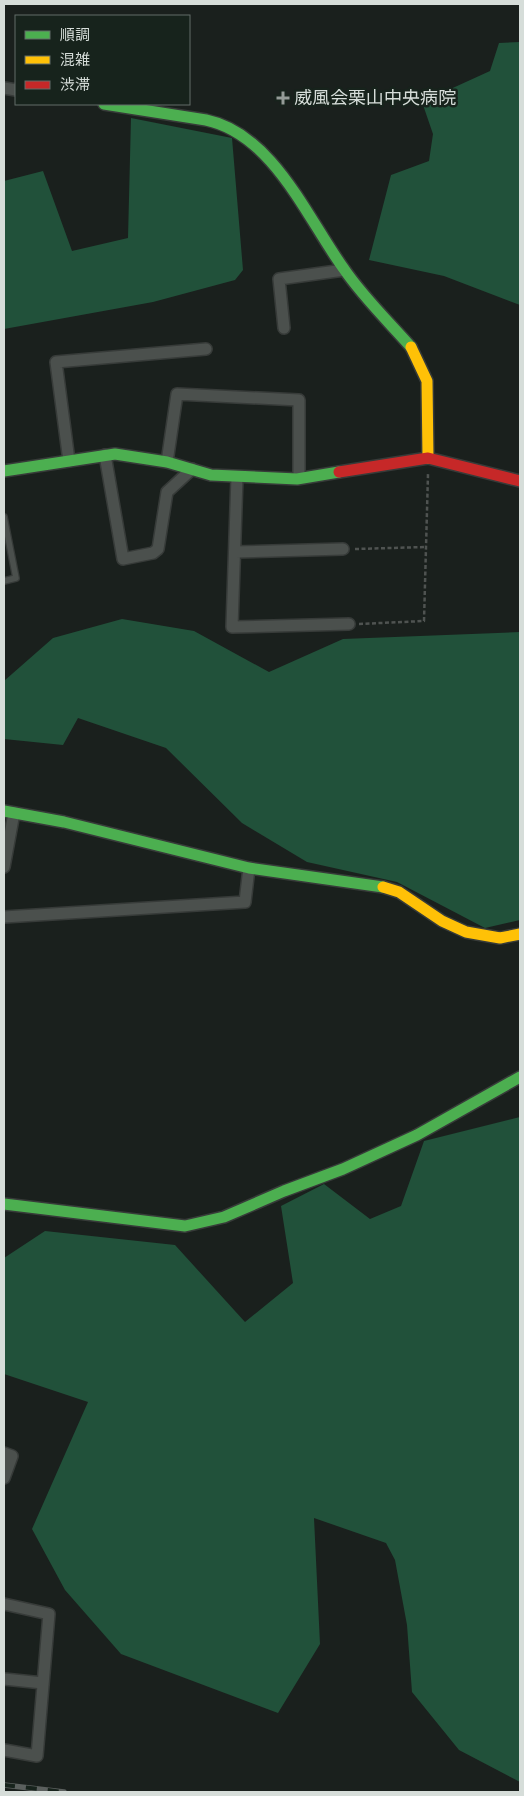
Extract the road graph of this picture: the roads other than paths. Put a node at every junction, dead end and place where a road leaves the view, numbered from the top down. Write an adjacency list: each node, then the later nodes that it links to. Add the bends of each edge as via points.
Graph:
1 (110, 105): 2 (street, via 220,123 240,133 275,167)
2 (344, 270): 3 (street, via 280,279); 6 (street, via 412,349 426,381)
3 (284, 328)
4 (206, 348): 7 (street, via 56,362)
5 (105, 455): 7 (street); 8 (street); 9 (street, via 124,559 158,549 167,492)
6 (428, 458): 12 (street); 13 (street)
7 (69, 461): 10 (street)
8 (167, 462): 9 (street); 12 (street, via 177,394 298,400)
9 (192, 469): 11 (street, via 211,475)
10 (4, 471)
11 (237, 477): 12 (street); 16 (street)
12 (299, 478)
13 (520, 481)
14 (4, 517): 17 (lane, via 16,578)
15 (343, 549): 16 (street)
16 (235, 552): 18 (street, via 232,627)
17 (4, 580)
18 (349, 624)
19 (9, 812): 20 (street); 21 (street, via 64,822)
20 (4, 867)
21 (249, 868): 22 (street, via 244,902); 23 (street, via 381,887 399,892 442,921 466,932 500,938)
22 (4, 917)
23 (520, 934)
24 (520, 1077): 25 (street, via 417,1135 224,1217 185,1226)
25 (4, 1204)
26 (4, 1453): 27 (street, via 12,1456)
27 (4, 1478)
28 (4, 1604): 30 (street, via 49,1614)
29 (4, 1679): 30 (street)
30 (43, 1683): 31 (street, via 37,1756)
31 (4, 1750)

